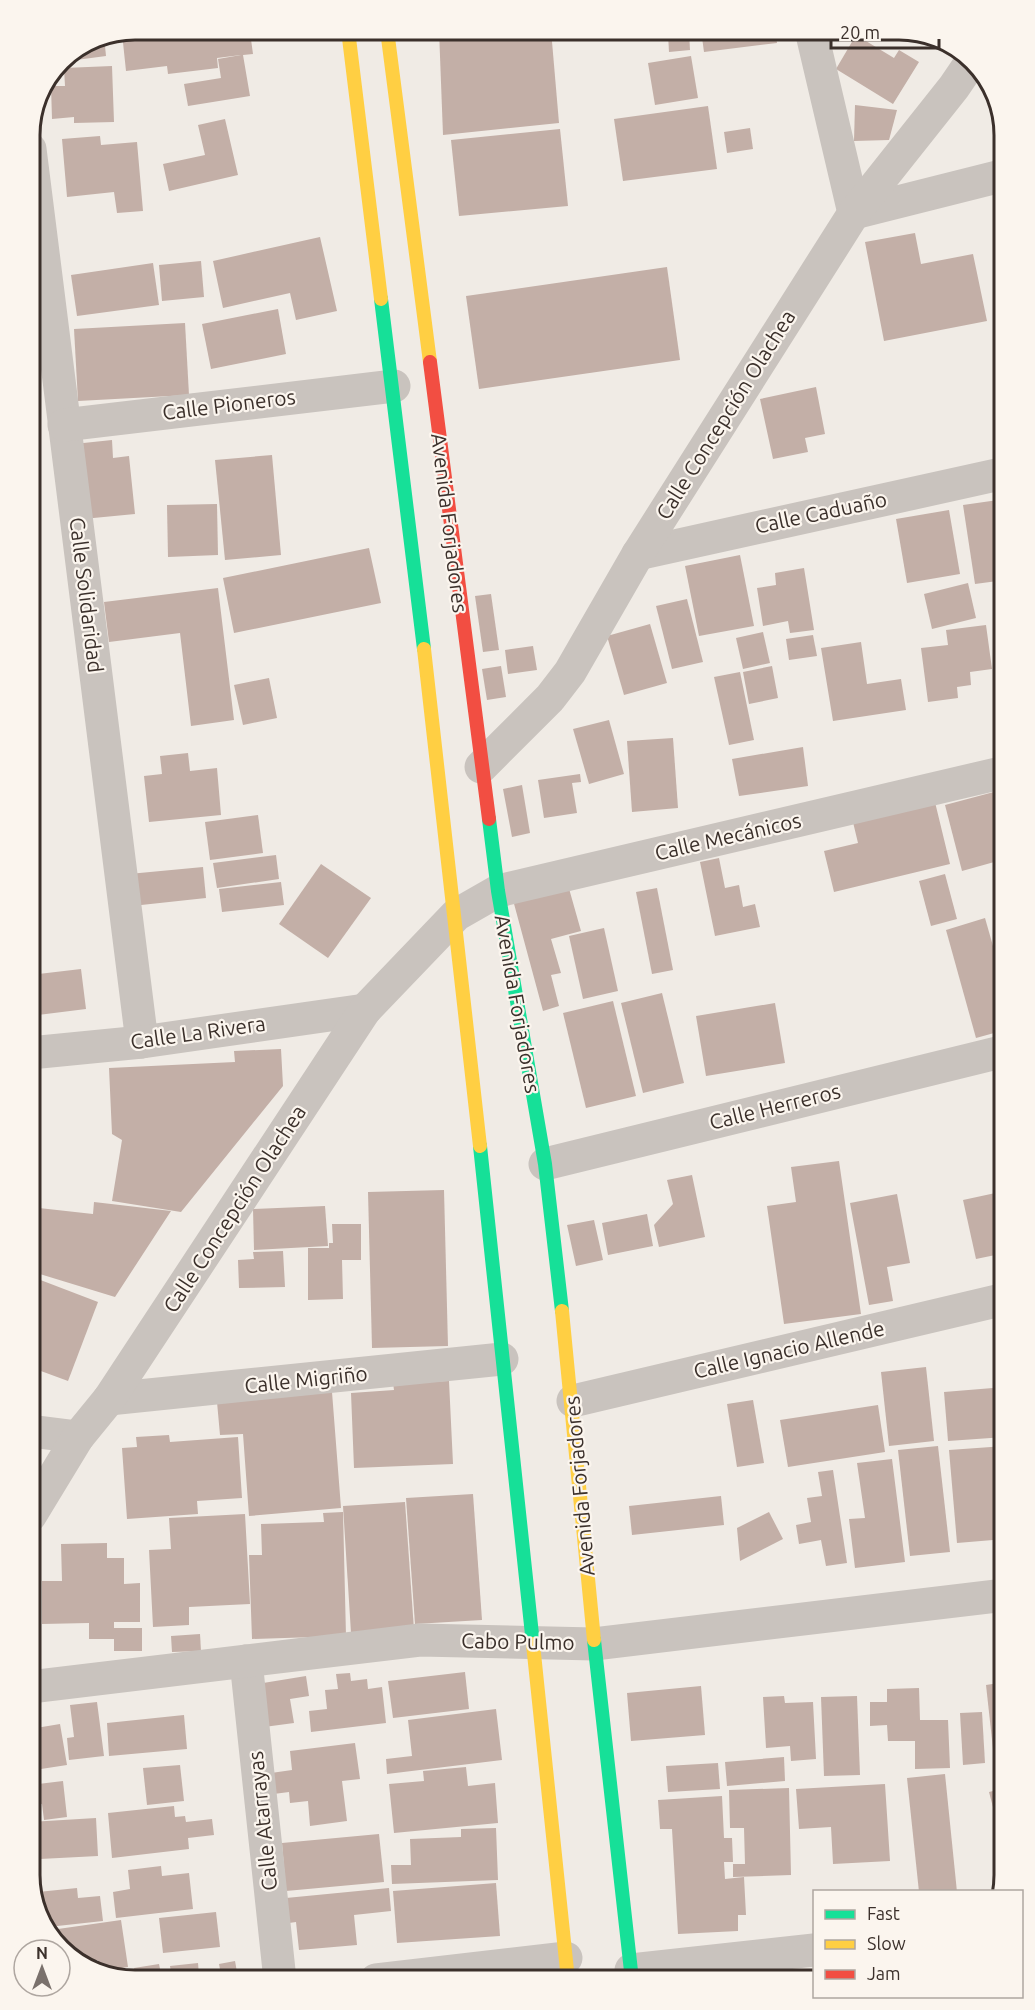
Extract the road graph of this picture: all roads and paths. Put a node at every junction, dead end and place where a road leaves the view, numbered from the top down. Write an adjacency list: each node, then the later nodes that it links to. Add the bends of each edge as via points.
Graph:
1 (349, 40): 8 (main road, Avenida Forjadores)
2 (388, 40): 12 (main road, Avenida Forjadores)
3 (814, 41): 6 (street)
4 (966, 69): 6 (street, Calle Concepción Olachea)
5 (994, 178): 6 (street)
6 (854, 213): 11 (street, Calle Concepción Olachea)
7 (41, 238): 9 (street, Calle Solidaridad)
8 (394, 386): 9 (street, Calle Pioneros); 15 (main road, Avenida Forjadores)
9 (64, 425): 17 (street, Calle Solidaridad)
10 (994, 475): 11 (street, Calle Caduaño)
11 (638, 554): 12 (street, Calle Concepción Olachea, via 570,672 550,698)
12 (481, 766): 14 (main road, Avenida Forjadores)
13 (994, 775): 14 (street, Calle Mecánicos)
14 (498, 891): 15 (street, Calle Mecánicos); 20 (main road, Avenida Forjadores)
15 (456, 915): 16 (street, Calle Concepción Olachea); 22 (main road, Avenida Forjadores)
16 (365, 1010): 17 (street, Calle La Rivera); 23 (street, Calle Concepción Olachea)
17 (142, 1042): 18 (street, Calle La Rivera)
18 (40, 1052)
19 (994, 1054): 20 (street, Calle Herreros)
20 (545, 1164): 24 (main road, Avenida Forjadores)
21 (994, 1302): 24 (street, Calle Ignacio Allende)
22 (502, 1359): 23 (street, Calle Migriño); 29 (main road, Avenida Forjadores)
23 (110, 1399): 26 (street, Calle Concepción Olachea)
24 (573, 1401): 30 (main road, Avenida Forjadores)
25 (40, 1432): 26 (street)
26 (78, 1437): 27 (street, Calle Concepción Olachea)
27 (40, 1499)
28 (994, 1596): 30 (street, Cabo Pulmo)
29 (532, 1642): 30 (street, Cabo Pulmo); 31 (street, Cabo Pulmo, via 420,1640); 35 (main road, Avenida Forjadores)
30 (594, 1644): 36 (main road, Avenida Forjadores)
31 (246, 1662): 32 (street, Cabo Pulmo); 34 (street, Calle Atarrayas)
32 (40, 1686)
33 (813, 1950): 37 (street)
34 (279, 1969)
35 (567, 1969)
36 (631, 1970)
37 (671, 1970)

